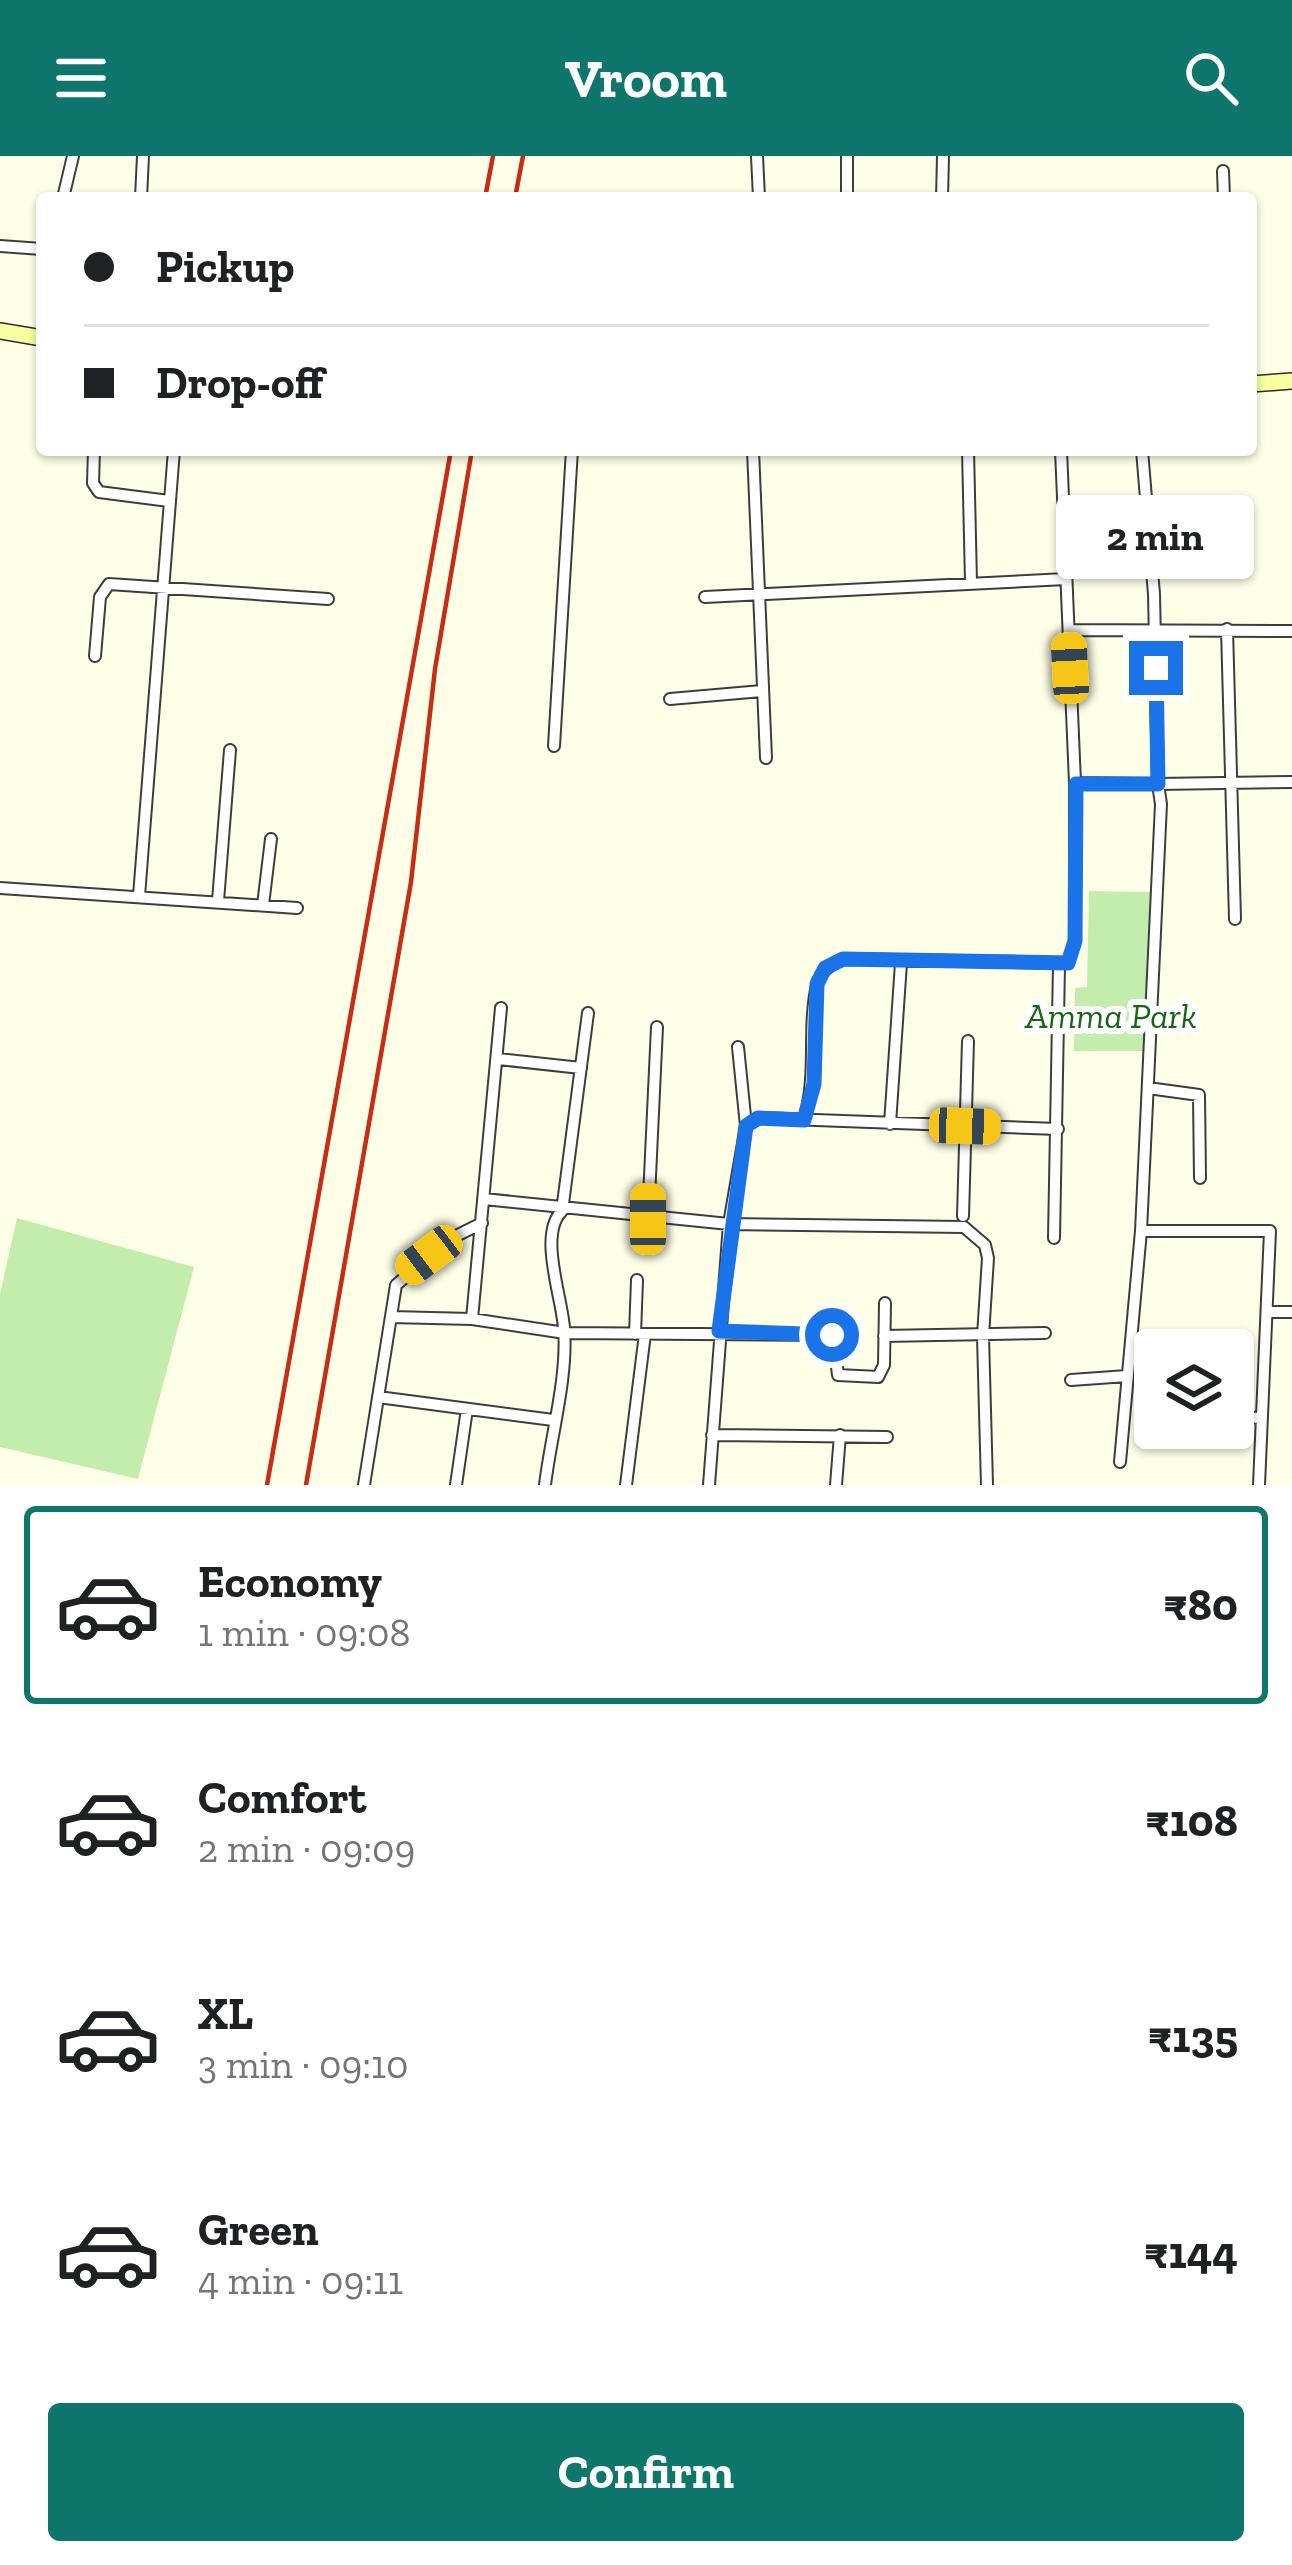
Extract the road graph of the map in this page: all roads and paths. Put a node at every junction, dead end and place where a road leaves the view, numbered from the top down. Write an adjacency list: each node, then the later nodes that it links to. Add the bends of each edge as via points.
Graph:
1 (73, 156): 7 (street)
2 (143, 156): 8 (street)
3 (757, 156): 9 (street)
4 (847, 156): 10 (street)
5 (943, 156): 11 (street)
6 (1223, 171): 12 (street)
7 (64, 192)
8 (140, 192)
9 (759, 192)
10 (847, 192)
11 (942, 192)
12 (1224, 192)
13 (0, 246): 14 (street)
14 (36, 249)
15 (0, 331): 16 (street)
16 (36, 337)
17 (1292, 381): 18 (street)
18 (1257, 384)
19 (94, 456): 26 (street, via 99,492)
20 (174, 456): 26 (street)
21 (572, 456): 42 (street)
22 (753, 456): 32 (street)
23 (968, 456): 30 (street)
24 (1061, 456): 28 (street)
25 (1142, 456): 27 (street)
26 (170, 500): 31 (street)
27 (1148, 523): 28 (street); 36 (street)
28 (1064, 524): 29 (street)
29 (1066, 579): 30 (street); 37 (street)
30 (971, 582): 32 (street)
31 (162, 586): 34 (street); 39 (street, via 103,587); 51 (street)
32 (758, 594): 33 (street); 40 (street)
33 (705, 597)
34 (328, 599)
35 (1227, 628): 36 (street); 38 (street); 46 (street)
36 (1155, 629): 37 (street); 48 (street)
37 (1069, 630): 47 (street)
38 (1292, 631)
39 (95, 656)
40 (762, 691): 41 (street); 44 (street)
41 (670, 699)
42 (554, 746)
43 (230, 750): 52 (street)
44 (766, 758)
45 (1292, 782): 46 (street)
46 (1234, 783): 48 (street); 55 (street)
47 (1076, 784): 48 (street); 57 (street, via 1075,941 1068,963)
48 (1158, 784): 65 (street)
49 (271, 839): 53 (street)
50 (0, 889): 51 (street)
51 (139, 896): 52 (street)
52 (218, 901): 53 (street)
53 (263, 905): 54 (street)
54 (297, 908)
55 (1235, 919)
56 (902, 963): 57 (street); 66 (street, via 843,959 825,968); 67 (street)
57 (1059, 965): 70 (street)
58 (501, 1008): 63 (street)
59 (588, 1013): 64 (street)
60 (657, 1027): 75 (street)
61 (968, 1041): 69 (street)
62 (738, 1047): 68 (street)
63 (497, 1059): 64 (street); 72 (street)
64 (581, 1068): 73 (street)
65 (1148, 1088): 71 (street, via 1199,1095); 78 (street)
66 (804, 1120): 67 (street); 68 (street, via 758,1118)
67 (890, 1124): 69 (street)
68 (746, 1126): 77 (street)
69 (965, 1126): 70 (street); 74 (street)
70 (1058, 1129): 79 (street)
71 (1200, 1178)
72 (484, 1199): 73 (street); 76 (street)
73 (562, 1211): 75 (street); 87 (street, via 552,1237)
74 (963, 1216)
75 (648, 1219): 77 (street)
76 (482, 1223): 84 (street, via 409,1270 396,1285); 85 (street)
77 (729, 1225): 86 (street); 91 (street, via 958,1225 987,1250)
78 (1141, 1231): 82 (street, via 1270,1231); 92 (street)
79 (1054, 1238)
80 (637, 1280): 88 (street)
81 (885, 1303): 90 (street)
82 (1267, 1312): 83 (street); 97 (street)
83 (1292, 1312)
84 (391, 1317): 85 (street); 94 (street)
85 (472, 1318): 87 (street)
86 (719, 1331): 88 (street); 90 (street, via 832,1335 838,1375 858,1377 878,1377); 99 (street)
87 (565, 1333): 88 (street); 98 (street)
88 (640, 1334): 106 (street)
89 (1045, 1334): 91 (street)
90 (884, 1336): 91 (street)
91 (983, 1336): 109 (street)
92 (1127, 1376): 93 (street); 102 (street)
93 (1071, 1380)
94 (378, 1397): 95 (street); 103 (street)
95 (466, 1409): 98 (street); 104 (street)
96 (1254, 1418): 97 (street)
97 (1262, 1418): 110 (street)
98 (553, 1420): 105 (street)
99 (712, 1435): 100 (street); 107 (street)
100 (840, 1435): 101 (street); 108 (street)
101 (887, 1437)
102 (1120, 1462)
103 (364, 1485)
104 (456, 1485)
105 (544, 1485)
106 (626, 1485)
107 (709, 1485)
108 (836, 1485)
109 (987, 1485)
110 (1259, 1485)

